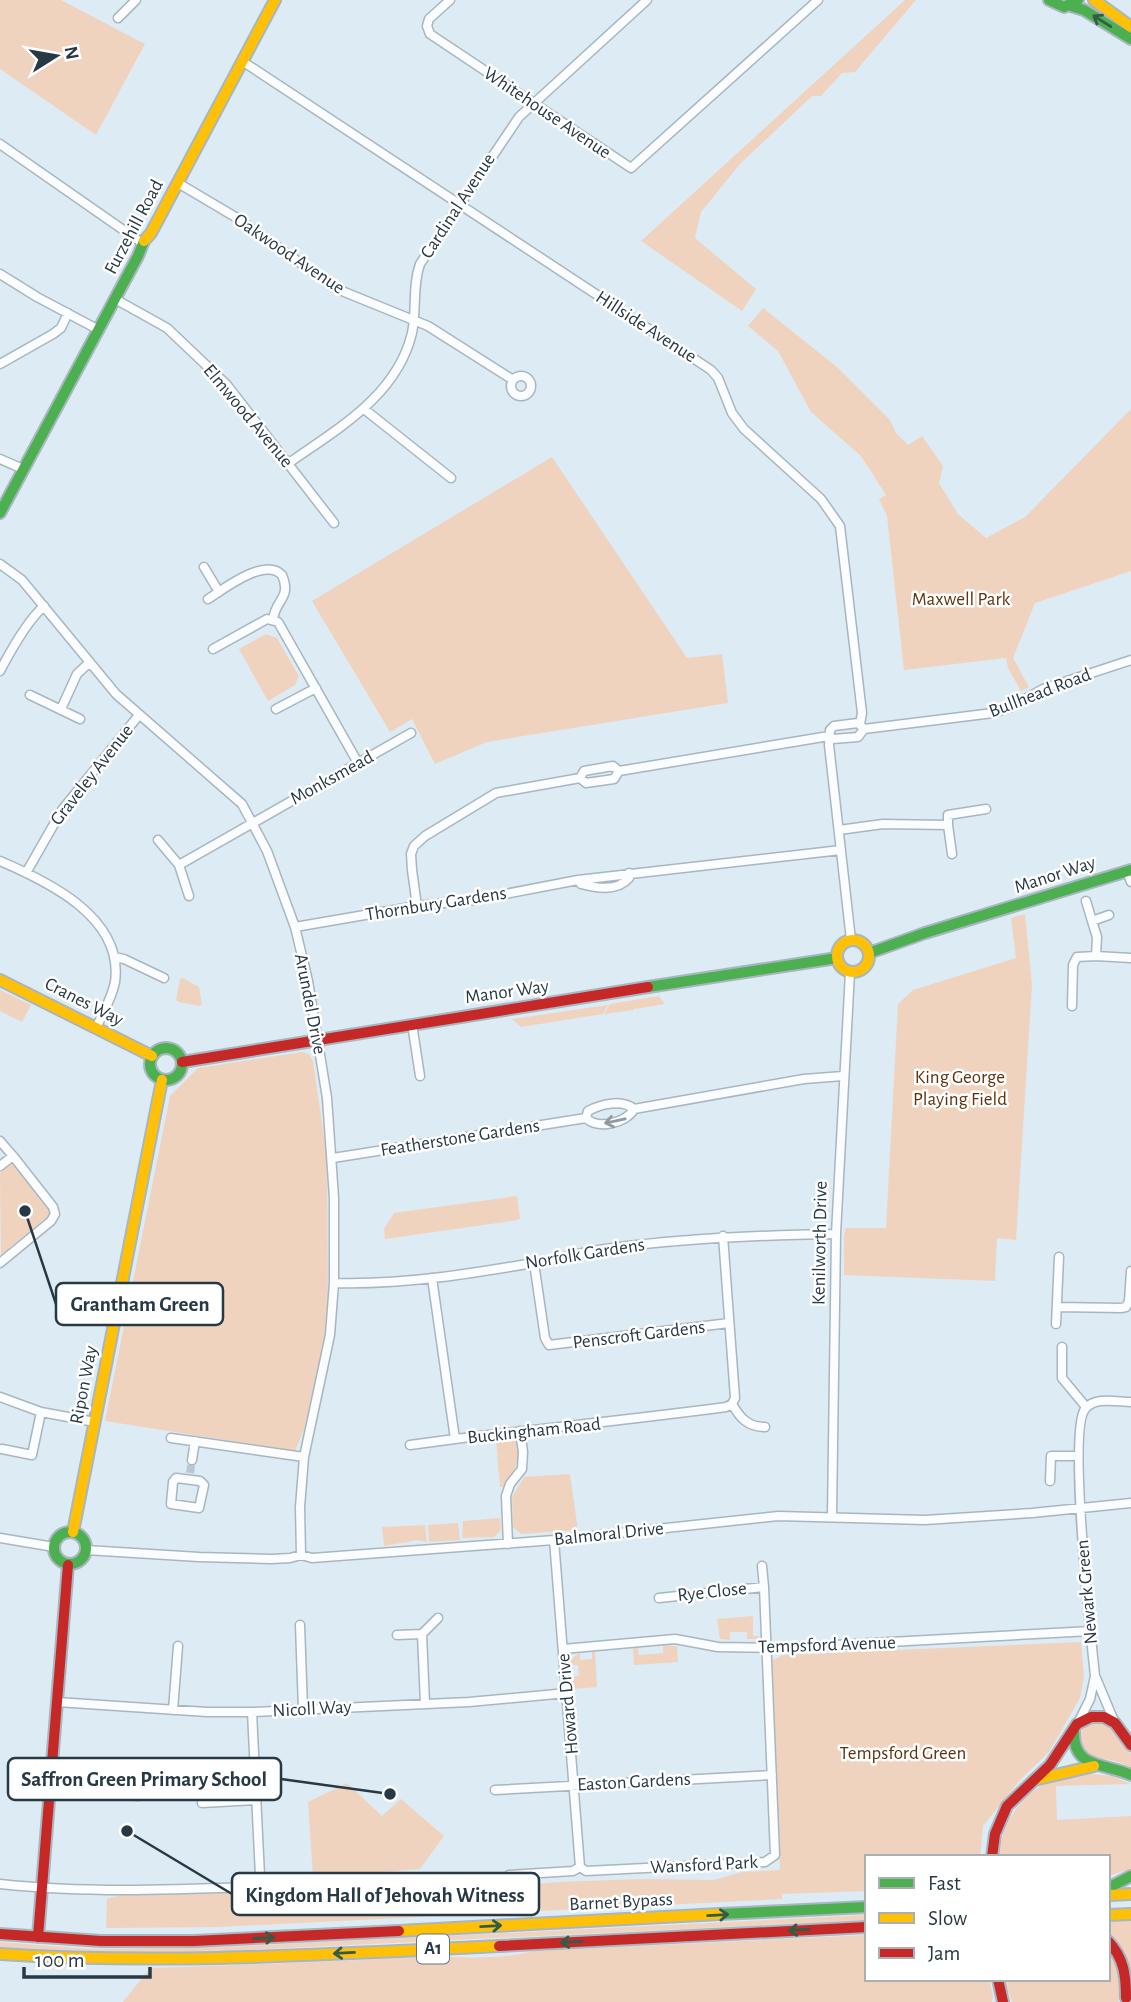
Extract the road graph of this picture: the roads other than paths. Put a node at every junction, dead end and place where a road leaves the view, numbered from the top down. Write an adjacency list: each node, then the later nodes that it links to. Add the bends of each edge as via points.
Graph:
1 (136, 0): 9 (street)
2 (450, 0): 13 (street, Whitehouse Avenue, via 429,19 430,34)
3 (647, 0): 13 (street, Cardinal Avenue)
4 (818, 0): 13 (street, Whitehouse Avenue, via 634,167 626,167)
5 (1049, 0): 8 (main road, via 1058,6)
6 (1094, 0): 10 (main road)
7 (272, 1): 12 (main road, Furzehill Road)
8 (1074, 3): 11 (main road, one-way to 8)
9 (118, 18)
10 (1131, 27)
11 (1131, 39)
12 (242, 61): 15 (main road, Furzehill Road); 16 (street, Hillside Avenue)
13 (532, 103): 16 (street, Cardinal Avenue, via 505,134)
14 (0, 144): 17 (street)
15 (178, 183): 17 (main road, Furzehill Road); 21 (street, Oakwood Avenue, via 237,218 337,289)
16 (459, 204): 21 (street, Cardinal Avenue, via 420,264); 48 (street, Hillside Avenue, via 711,370 744,429 828,507 842,532)
17 (142, 243): 19 (main road, Furzehill Road)
18 (0, 274): 20 (street)
19 (115, 299): 22 (main road, Furzehill Road); 27 (street, Elmwood Avenue, via 179,338 227,385)
20 (68, 313): 22 (street); 23 (street, via 61,328)
21 (415, 321): 24 (street, Oakwood Avenue); 25 (street, Cardinal Avenue, via 402,361)
22 (99, 330): 28 (main road, Furzehill Road)
23 (0, 365)
24 (513, 380)
25 (363, 409): 27 (street, Cardinal Avenue); 29 (street)
26 (0, 459): 28 (street)
27 (289, 463): 31 (street, Elmwood Avenue)
28 (23, 469): 30 (main road, Furzehill Road)
29 (451, 478)
30 (0, 513)
31 (334, 523)
32 (0, 564): 36 (street, Arundel Drive, via 22,580)
33 (204, 567): 34 (street)
34 (219, 592): 35 (street); 37 (street, via 259,570 278,570 286,591)
35 (208, 599)
36 (44, 606): 40 (street, Arundel Drive); 41 (street, via 15,642)
37 (273, 620): 38 (street, via 267,619); 42 (street)
38 (213, 649)
39 (1131, 660): 48 (street, Bullhead Road, via 1043,689 993,713)
40 (90, 662): 44 (street, via 77,674); 46 (street, Arundel Drive)
41 (0, 671)
42 (316, 688): 45 (street); 51 (street)
43 (30, 695): 44 (street)
44 (61, 709): 47 (street)
45 (276, 709)
46 (139, 715): 53 (street, Arundel Drive, via 233,795); 61 (street, Graveley Avenue, via 62,810)
47 (79, 719)
48 (862, 727): 50 (street, Bullhead Road, via 834,726); 50 (street, Bullhead Road, via 858,737)
49 (411, 733): 51 (street, Monksmead)
50 (829, 736): 55 (street); 65 (street, Bullhead Road, via 619,771 613,766 584,771 580,778 496,793 414,846)
51 (358, 763): 53 (street, Monksmead)
52 (986, 809): 54 (street, via 948,815)
53 (253, 822): 60 (street, Monksmead); 68 (street, Arundel Drive)
54 (948, 825): 55 (street, via 883,824); 58 (street)
55 (839, 830): 57 (street)
56 (158, 840): 60 (street)
57 (841, 849): 65 (street, Thornbury Gardens, via 629,873); 69 (street)
58 (952, 854)
59 (0, 861): 61 (street)
60 (179, 864): 63 (street)
61 (26, 873): 72 (street, via 85,910 101,926)
62 (1130, 874): 70 (main road, Manor Way)
63 (189, 895)
64 (1086, 901): 67 (street)
65 (417, 906): 68 (street, Thornbury Gardens)
66 (1109, 915): 67 (street)
67 (1092, 920): 71 (street)
68 (295, 927): 81 (street, Arundel Drive)
69 (851, 940): 70 (main road, via 860,942); 73 (main road, via 842,944)
70 (869, 953): 75 (main road, via 868,963 860,971)
71 (1096, 956): 74 (street); 78 (street, via 1075,960)
72 (114, 957): 76 (street); 80 (street, via 113,991)
73 (837, 958): 75 (main road); 79 (main road, Manor Way)
74 (1131, 958)
75 (850, 972): 85 (street, Kenilworth Drive)
76 (164, 978)
77 (0, 980): 80 (main road, Cranes Way)
78 (1072, 1006)
79 (412, 1024): 81 (main road, Manor Way); 84 (street)
80 (96, 1028): 82 (main road, Cranes Way)
81 (318, 1040): 83 (main road, Manor Way); 91 (street, Arundel Drive)
82 (152, 1056): 83 (main road, via 169,1049); 86 (main road, via 151,1071)
83 (181, 1062): 86 (main road, via 176,1076)
84 (420, 1076)
85 (843, 1076): 87 (street, Featherstone Gardens); 93 (street, Kenilworth Drive)
86 (162, 1080): 110 (main road, Ripon Way)
87 (634, 1109): 88 (street, Featherstone Gardens, via 622,1103 594,1108); 88 (street, Featherstone Gardens, one-way to 88, via 624,1120 597,1125)
88 (586, 1118): 91 (street, Featherstone Gardens)
89 (0, 1141): 90 (street)
90 (13, 1156): 92 (street); 96 (street, via 55,1214)
91 (333, 1158): 100 (street, Arundel Drive)
92 (0, 1166)
93 (836, 1234): 94 (street, Norfolk Gardens); 125 (street, Kenilworth Drive)
94 (723, 1236): 97 (street, Norfolk Gardens, via 610,1248); 102 (street)
95 (1059, 1257): 101 (street)
96 (0, 1263)
97 (534, 1263): 99 (street, Norfolk Gardens); 102 (street, Penscroft Gardens, via 545,1338 550,1345)
98 (1131, 1271): 101 (street, via 1126,1307)
99 (432, 1278): 100 (street, Norfolk Gardens); 114 (street, Buckingham Road)
100 (334, 1283): 119 (street, Arundel Drive, via 330,1335)
101 (1057, 1307): 103 (street)
102 (729, 1323): 107 (street)
103 (1056, 1324)
104 (1062, 1348): 108 (street, via 1062,1378)
105 (0, 1397): 109 (street)
106 (1131, 1402): 108 (street, via 1099,1401)
107 (732, 1404): 111 (street, via 744,1421); 112 (street, Buckingham Road, via 627,1421)
108 (1086, 1407): 118 (street, Newark Green, via 1080,1417)
109 (41, 1412): 110 (street); 117 (street, via 32,1455)
110 (95, 1422): 126 (main road, Ripon Way)
111 (765, 1427)
112 (520, 1431): 114 (street, Buckingham Road); 129 (street, via 522,1469 506,1496)
113 (171, 1438): 115 (street)
114 (455, 1439): 116 (street)
115 (195, 1441): 119 (street); 120 (street)
116 (410, 1446)
117 (2, 1449)
118 (1077, 1456): 122 (street, via 1051,1456); 124 (street, Newark Green)
119 (304, 1457): 132 (street, Arundel Drive)
120 (192, 1460)
121 (190, 1476): 121 (street, via 173,1482 169,1502 173,1506 199,1508 204,1485)
122 (1050, 1481)
123 (1131, 1503): 124 (street, Balmoral Drive)
124 (1080, 1507): 125 (street, Balmoral Drive, via 925,1520); 139 (street, Newark Green)
125 (832, 1516): 128 (street, Balmoral Drive, via 764,1517)
126 (73, 1532): 130 (main road, via 62,1534); 131 (main road, via 82,1537)
127 (0, 1538): 130 (street)
128 (554, 1540): 129 (street, Balmoral Drive); 144 (street, Howard Drive)
129 (508, 1544): 132 (street, Balmoral Drive, via 312,1558)
130 (54, 1547): 133 (main road, via 59,1561)
131 (86, 1550): 132 (street, Balmoral Drive, via 231,1558); 133 (main road, via 82,1559)
132 (301, 1555)
133 (68, 1565): 147 (main road)
134 (762, 1566): 135 (street, Rye Close)
135 (764, 1587): 136 (street, Rye Close); 143 (street, Rye Close)
136 (659, 1598)
137 (438, 1618): 140 (street)
138 (300, 1625): 149 (street)
139 (1091, 1631): 143 (street, Tempsford Avenue); 145 (street, Newark Green)
140 (422, 1634): 141 (street); 148 (street)
141 (397, 1635)
142 (178, 1646): 150 (street)
143 (766, 1647): 144 (street, Tempsford Avenue, via 722,1647 675,1639); 156 (street, Wansford Park)
144 (563, 1649): 146 (street, Howard Drive)
145 (1095, 1676): 152 (street, Newark Green); 153 (street, Newark Green)
146 (567, 1693): 148 (street, Nicoll Way); 159 (street, Howard Drive)
147 (57, 1702): 150 (street, Nicoll Way); 160 (main road)
148 (425, 1704): 149 (street, Nicoll Way)
149 (303, 1709): 151 (street, Nicoll Way)
150 (173, 1710): 151 (street, Nicoll Way)
151 (252, 1712): 163 (street)
152 (1115, 1723): 153 (main road, via 1098,1716); 154 (main road)
153 (1076, 1727): 155 (main road, via 1075,1753); 158 (main road, via 1050,1765)
154 (1131, 1745)
155 (1099, 1765): 157 (main road); 158 (main road)
156 (772, 1775): 159 (street, Easton Gardens); 166 (street, Wansford Park, via 776,1851 769,1861 586,1871)
157 (1131, 1775)
158 (1033, 1780): 165 (main road, via 1003,1814)
159 (575, 1785): 161 (street, Easton Gardens); 166 (street, Howard Drive)
160 (50, 1789): 162 (street); 171 (main road)
161 (495, 1790)
162 (138, 1796)
163 (256, 1800): 164 (street); 171 (street, via 260,1876 253,1886)
164 (202, 1803)
165 (992, 1855)
166 (580, 1867): 167 (street, Wansford Park)
167 (509, 1874)
168 (1131, 1876): 170 (main road)
169 (0, 1884): 171 (street)
170 (1110, 1887)
171 (42, 1889): 179 (main road)
172 (1131, 1894): 173 (main road)
173 (1110, 1895)
174 (865, 1907): 179 (main road, Barnet Bypass / A1, one-way to 174, via 194,1941)
175 (1131, 1914): 176 (main road)
176 (1110, 1915)
177 (865, 1927): 181 (main road, Barnet Bypass / A1, one-way to 181, via 150,1961)
178 (0, 1934): 179 (main road, Barnet Bypass / A1)
179 (38, 1937)
180 (1110, 1943): 183 (main road, via 1126,1968)
181 (0, 1954)
182 (998, 1981): 184 (main road)
183 (1127, 1998)
184 (1003, 2002)

